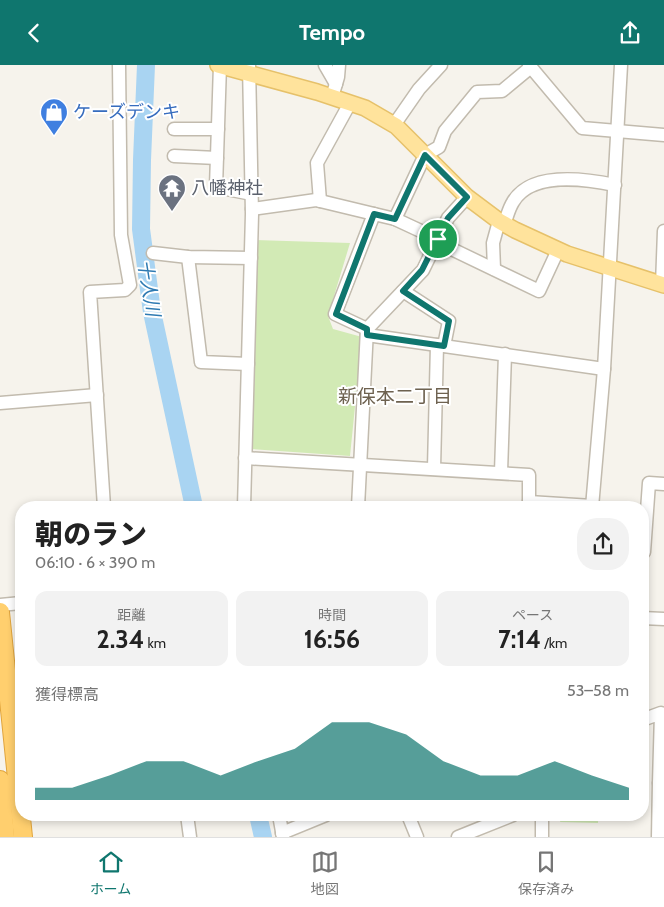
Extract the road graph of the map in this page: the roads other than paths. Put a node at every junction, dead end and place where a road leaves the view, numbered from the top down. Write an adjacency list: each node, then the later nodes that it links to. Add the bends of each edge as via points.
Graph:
1 (119, 65): 42 (street, via 121,235 130,285 125,290 90,292)
2 (220, 65): 8 (main road); 13 (street)
3 (325, 65): 9 (street)
4 (338, 65): 9 (street)
5 (441, 65): 11 (street, via 418,89)
6 (621, 65): 14 (street)
7 (530, 66): 14 (street, via 582,128); 16 (street, via 502,91 477,92 445,131 439,147)
8 (248, 69): 9 (main road); 20 (street)
9 (334, 91): 10 (main road)
10 (350, 103): 11 (main road); 22 (street, via 317,163)
11 (394, 125): 16 (main road)
12 (174, 129): 13 (street)
13 (218, 129): 18 (street)
14 (618, 132): 15 (street); 19 (street)
15 (664, 135)
16 (425, 155): 21 (main road); 25 (street)
17 (174, 156): 18 (street)
18 (217, 157): 20 (street, via 216,187)
19 (615, 185): 26 (street, via 565,179 547,181 529,187 513,201); 34 (street)
20 (252, 194): 23 (street)
21 (467, 197): 26 (main road); 28 (street, via 448,218)
22 (320, 201): 23 (street); 24 (street)
23 (252, 209): 32 (street)
24 (374, 214): 25 (street); 37 (street, via 336,314)
25 (395, 219): 28 (street)
26 (501, 222): 29 (main road); 33 (street, via 493,243)
27 (664, 231): 35 (street)
28 (438, 240): 33 (street); 36 (street, via 422,270)
29 (558, 250): 33 (street, via 539,291); 34 (main road)
30 (153, 253): 31 (street)
31 (188, 257): 32 (street); 40 (street, via 201,362)
32 (251, 258): 40 (street)
33 (494, 269)
34 (611, 269): 35 (main road); 41 (street)
35 (663, 285)
36 (403, 291): 37 (street); 38 (street, via 449,321)
37 (367, 332): 38 (street); 45 (street)
38 (441, 345): 39 (street); 46 (street)
39 (505, 354): 41 (street); 47 (street)
40 (248, 364): 44 (street)
41 (604, 369): 53 (street)
42 (97, 395): 43 (street); 49 (street)
43 (0, 403)
44 (245, 458): 45 (street); 50 (street)
45 (359, 465): 46 (street); 51 (street)
46 (434, 468): 47 (street)
47 (501, 472): 52 (street, via 529,475)
48 (664, 484): 54 (street, via 649,483)
49 (104, 501)
50 (244, 501)
51 (358, 501)
52 (529, 501)
53 (593, 501)
54 (648, 501)
55 (15, 604): 56 (street)
56 (0, 605)
57 (0, 612): 62 (highway)
58 (649, 618): 59 (street)
59 (664, 619)
60 (663, 712): 61 (street); 64 (street)
61 (649, 717)
62 (15, 746)
63 (0, 780): 73 (highway)
64 (661, 783): 79 (street)
65 (22, 821): 74 (highway)
66 (188, 821): 75 (street)
67 (280, 821): 72 (street)
68 (313, 821): 72 (street)
69 (410, 821): 76 (street)
70 (498, 821): 77 (street)
71 (542, 821): 78 (street)
72 (282, 835)
73 (6, 837)
74 (23, 837)
75 (190, 837)
76 (417, 837)
77 (458, 837)
78 (542, 837)
79 (658, 837)

